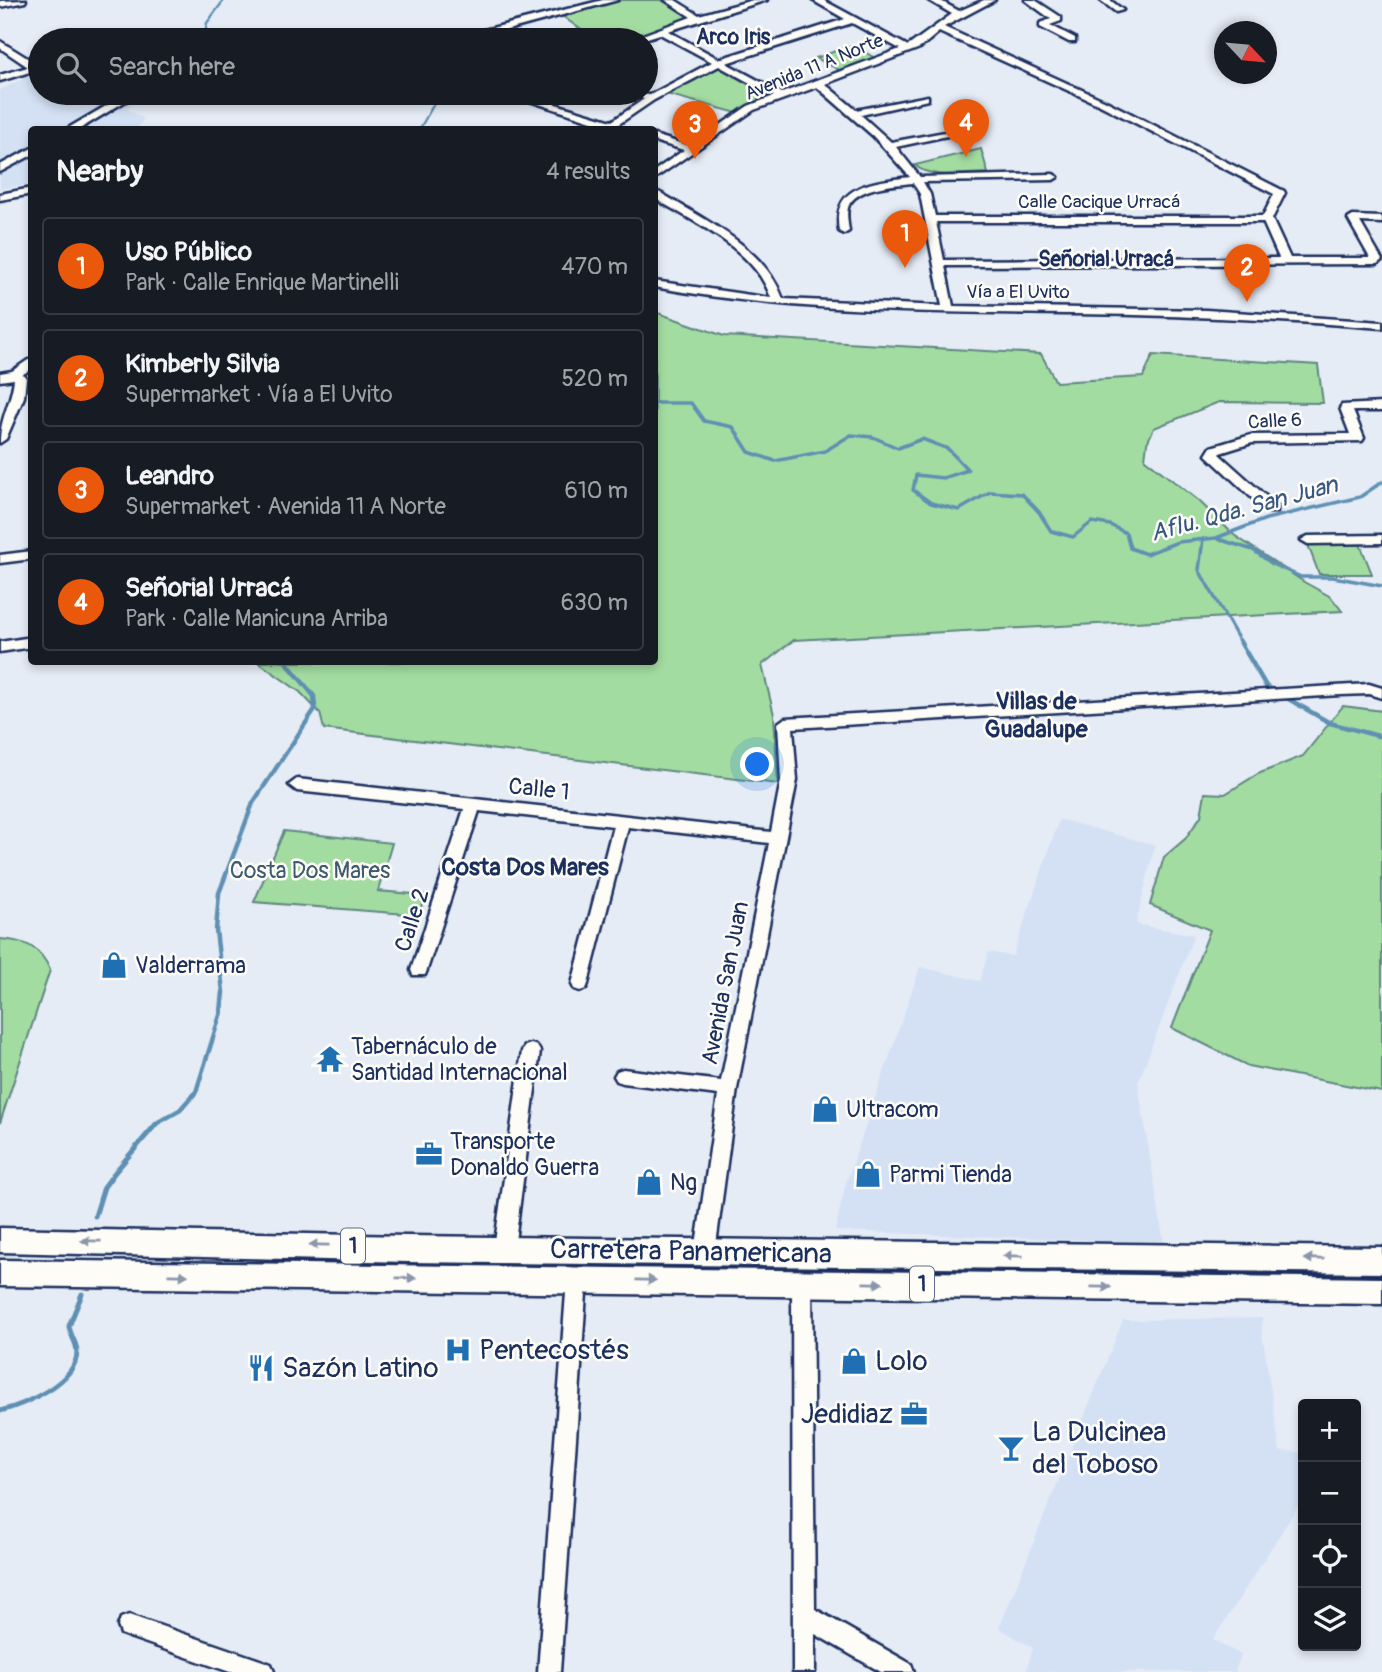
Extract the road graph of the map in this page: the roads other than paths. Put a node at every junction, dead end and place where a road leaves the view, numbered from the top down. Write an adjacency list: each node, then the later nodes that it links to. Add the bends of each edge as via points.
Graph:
1 (22, 0): 10 (street)
2 (614, 0): 15 (street)
3 (669, 0): 13 (street)
4 (762, 0): 13 (street)
5 (816, 0): 14 (street)
6 (932, 0): 12 (street)
7 (991, 0): 12 (street, Avenida 11 A Norte)
8 (1030, 0): 19 (street, via 1058,19 1043,25)
9 (1104, 0): 11 (street)
10 (0, 4)
11 (1119, 9)
12 (960, 15): 16 (street, Avenida 11 A Norte)
13 (698, 18): 17 (street)
14 (853, 20): 21 (street); 23 (street)
15 (503, 28)
16 (938, 28): 21 (street, Avenida 11 A Norte); 49 (street, via 1103,103 1279,193)
17 (662, 31): 18 (street); 23 (street)
18 (658, 32)
19 (1072, 40)
20 (0, 44): 22 (street)
21 (907, 49): 26 (street, Avenida 11 A Norte)
22 (28, 60)
23 (719, 62): 27 (street); 28 (street)
24 (28, 69): 25 (street)
25 (0, 78)
26 (819, 83): 28 (street, Avenida 11 A Norte); 33 (street)
27 (658, 94)
28 (781, 96): 39 (street, Avenida 11 A Norte, via 751,108)
29 (925, 98): 33 (street)
30 (113, 105): 35 (street)
31 (550, 105): 34 (street)
32 (641, 105): 34 (street)
33 (852, 114): 38 (street)
34 (613, 125)
35 (77, 126)
36 (958, 131): 38 (street)
37 (658, 139): 39 (street)
38 (887, 146): 44 (street)
39 (693, 150): 42 (street, Avenida 11 A Norte)
40 (28, 153): 41 (street)
41 (0, 169)
42 (658, 173)
43 (1053, 177): 44 (street)
44 (916, 179): 48 (street, via 925,194); 51 (street, via 861,188 852,194 841,215)
45 (28, 192): 47 (street)
46 (658, 196): 55 (street, via 758,264)
47 (0, 197)
48 (930, 219): 49 (street, Calle Cacique Urracá); 53 (street)
49 (1267, 219): 52 (street)
50 (1382, 220): 52 (street, via 1353,219 1377,261)
51 (844, 231)
52 (1286, 261): 53 (street)
53 (938, 264): 56 (street)
54 (658, 285): 55 (street, Vía a El Uvito)
55 (778, 302): 56 (street, Vía a El Uvito)
56 (948, 309): 57 (street, Vía a El Uvito, via 1227,314)
57 (1382, 325)
58 (28, 366): 59 (street)
59 (16, 374): 60 (street); 62 (street, via 20,378 18,397)
60 (0, 377)
61 (1382, 407): 63 (street, Calle 6, via 1346,408 1358,438 1251,439 1215,450 1212,455)
62 (0, 439)
63 (1272, 509)
64 (1382, 539): 65 (street)
65 (1307, 540)
66 (28, 556): 67 (street)
67 (0, 559)
68 (28, 643): 69 (street)
69 (0, 647)
70 (1288, 693): 71 (street, via 1369,689); 75 (street, Avenida San Juan, via 785,723 789,780)
71 (1382, 693)
72 (297, 785): 73 (street, Calle 1)
73 (473, 804): 74 (street, Calle 1); 76 (street, Calle 2)
74 (622, 821): 75 (street, Calle 1); 77 (street)
75 (776, 838): 80 (street, Avenida San Juan)
76 (419, 970)
77 (580, 984)
78 (531, 1051): 83 (street)
79 (623, 1076): 80 (street)
80 (728, 1089): 84 (street, Avenida San Juan)
81 (0, 1240): 82 (highway, Carretera Panamericana / 1, one-way to 81)
82 (407, 1249): 83 (highway, Carretera Panamericana / 1); 87 (highway, via 460,1261 553,1264)
83 (504, 1250): 84 (highway, Carretera Panamericana / 1)
84 (693, 1252): 85 (highway, Carretera Panamericana / 1, one-way to 84); 87 (highway, via 602,1263)
85 (1382, 1260)
86 (0, 1273): 87 (highway, Carretera Panamericana / 1, one-way to 87)
87 (577, 1279): 88 (highway, Carretera Panamericana / 1, one-way to 88); 93 (street)
88 (802, 1282): 89 (highway, Carretera Panamericana / 1, one-way to 89); 90 (street)
89 (1382, 1292)
90 (804, 1615): 94 (street); 95 (street)
91 (129, 1626): 92 (street)
92 (263, 1672)
93 (549, 1672)
94 (804, 1672)
95 (903, 1672)

